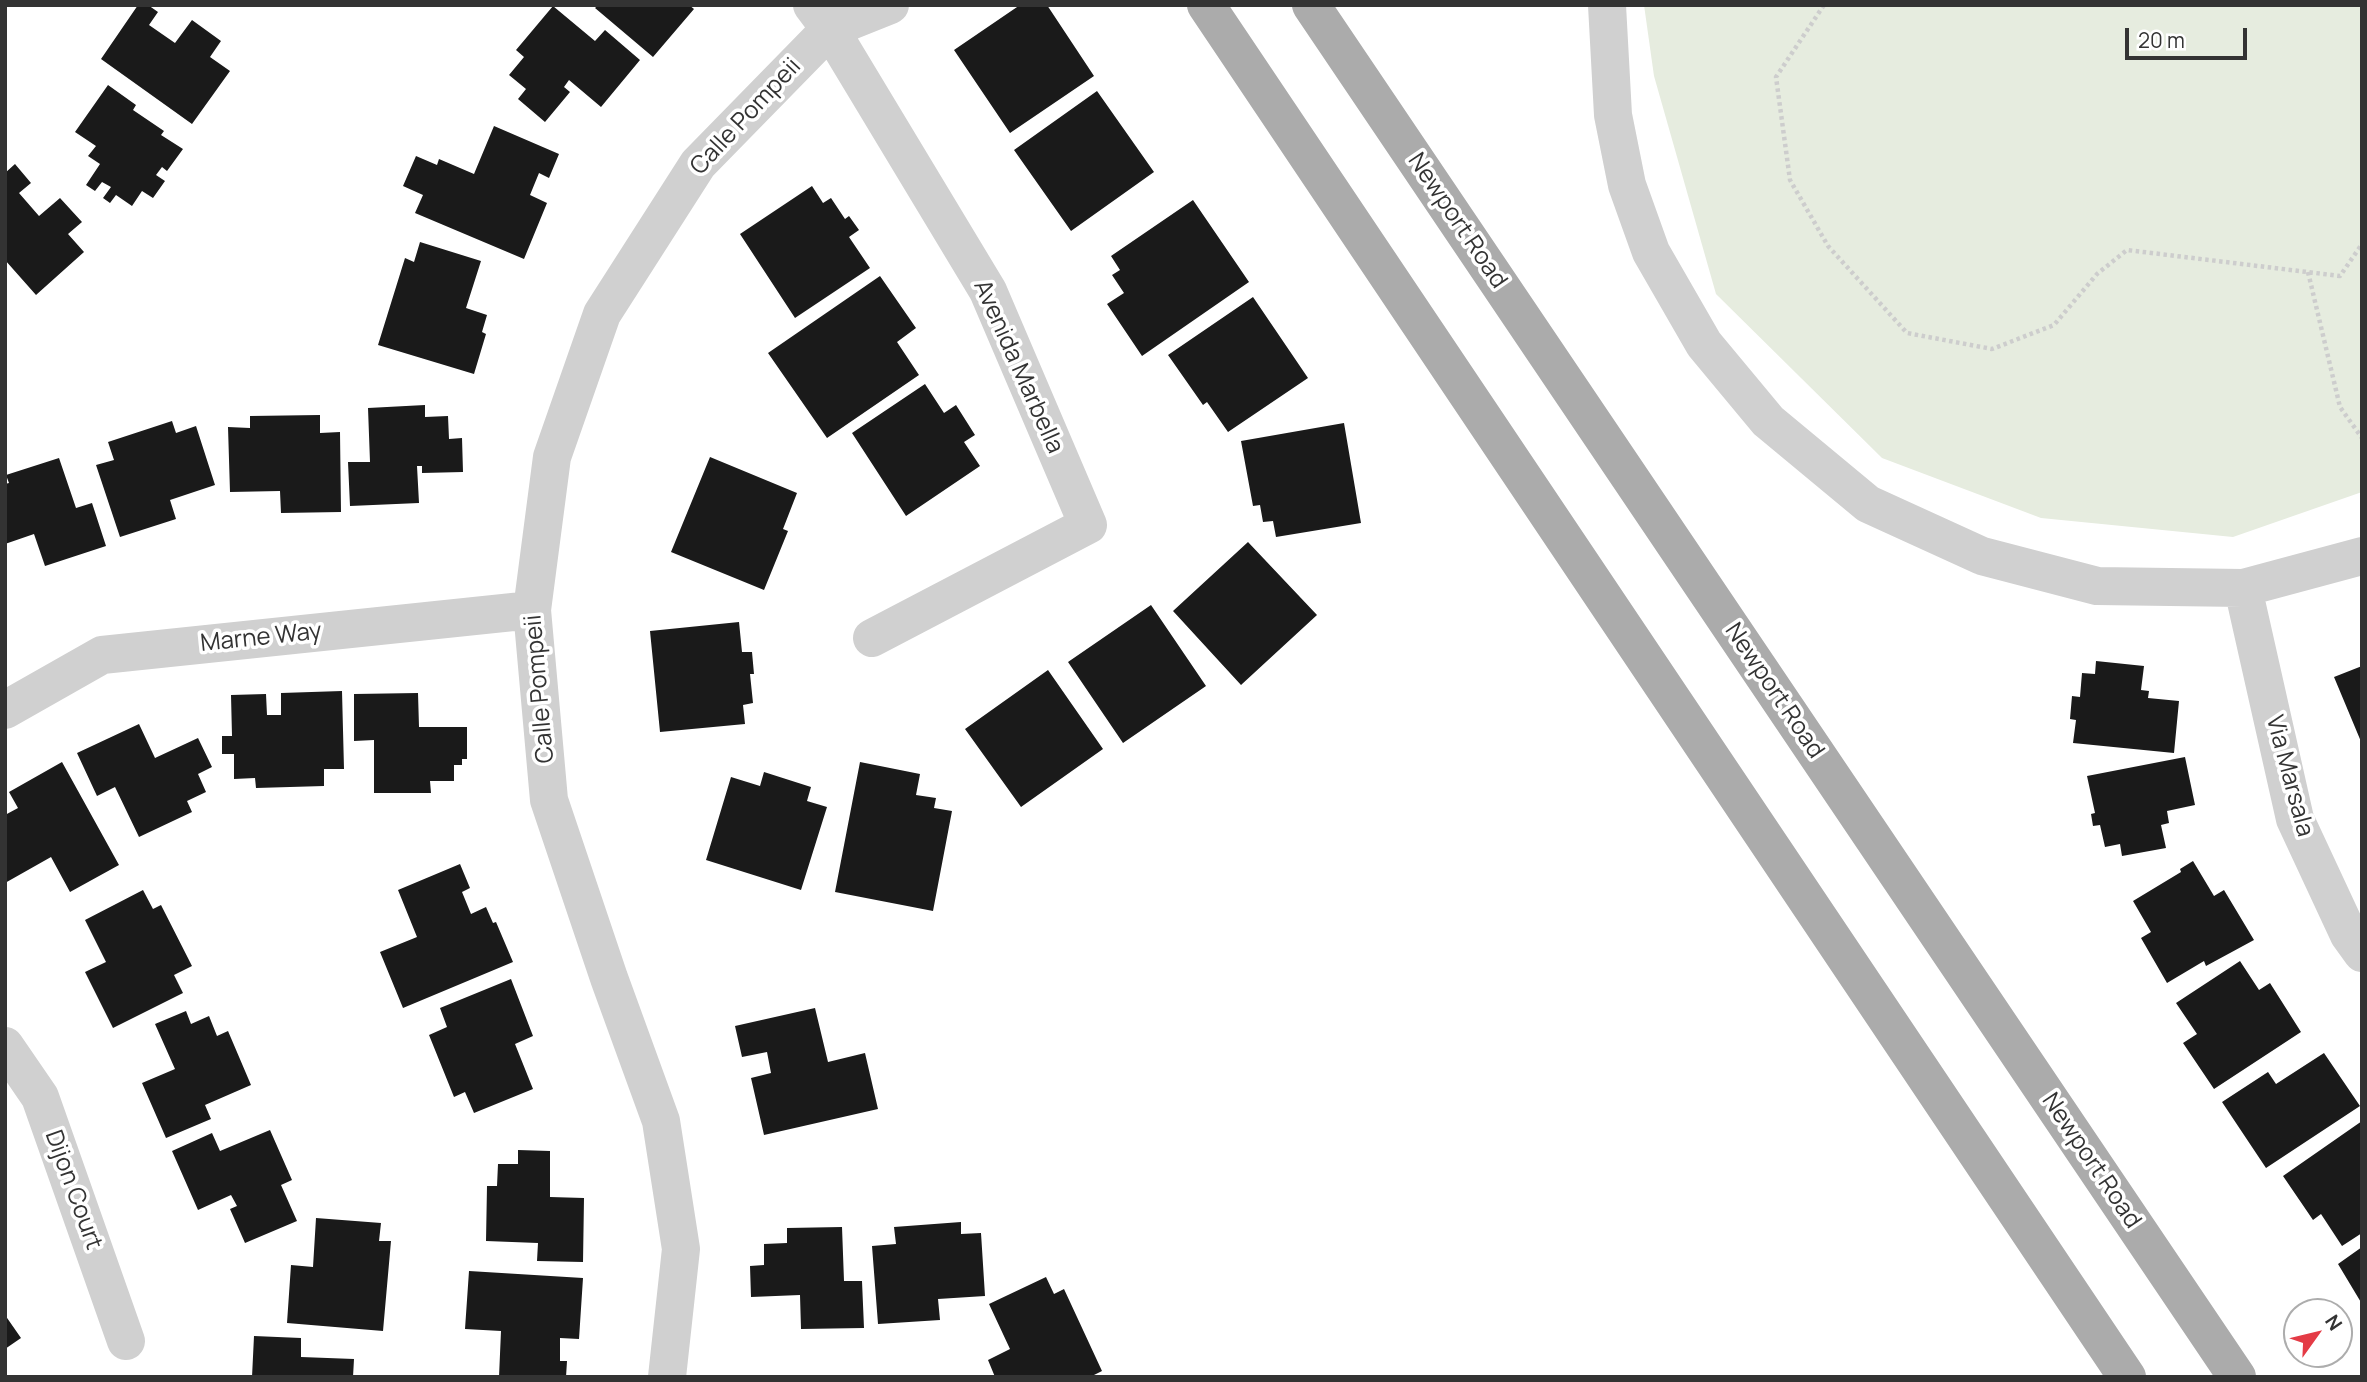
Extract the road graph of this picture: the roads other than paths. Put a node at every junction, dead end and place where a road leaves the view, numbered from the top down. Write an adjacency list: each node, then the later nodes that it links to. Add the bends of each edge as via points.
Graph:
1 (890, 5): 5 (street, Calle Pompeii)
2 (1206, 5): 15 (main road)
3 (1311, 5): 16 (main road, Newport Road)
4 (1607, 5): 7 (street, via 1612,115 1627,185 1651,252 1704,344 1768,421 1868,504 1982,556 2097,586)
5 (829, 13): 8 (street, Calle Pompeii, via 698,164 602,314 552,457); 9 (street, Avenida Marbella, via 988,291 1088,526)
6 (2362, 556): 7 (street)
7 (2243, 588): 11 (street, Via Marsala, via 2295,819 2349,935)
8 (532, 610): 10 (street, Marne Way, via 102,655); 14 (street, Calle Pompeii, via 549,800 661,1121 681,1249)
9 (872, 638)
10 (5, 710)
11 (2362, 953)
12 (5, 1046): 13 (street, Dijon Court, via 40,1097)
13 (126, 1341)
14 (667, 1377)
15 (2127, 1377)
16 (2237, 1377)

